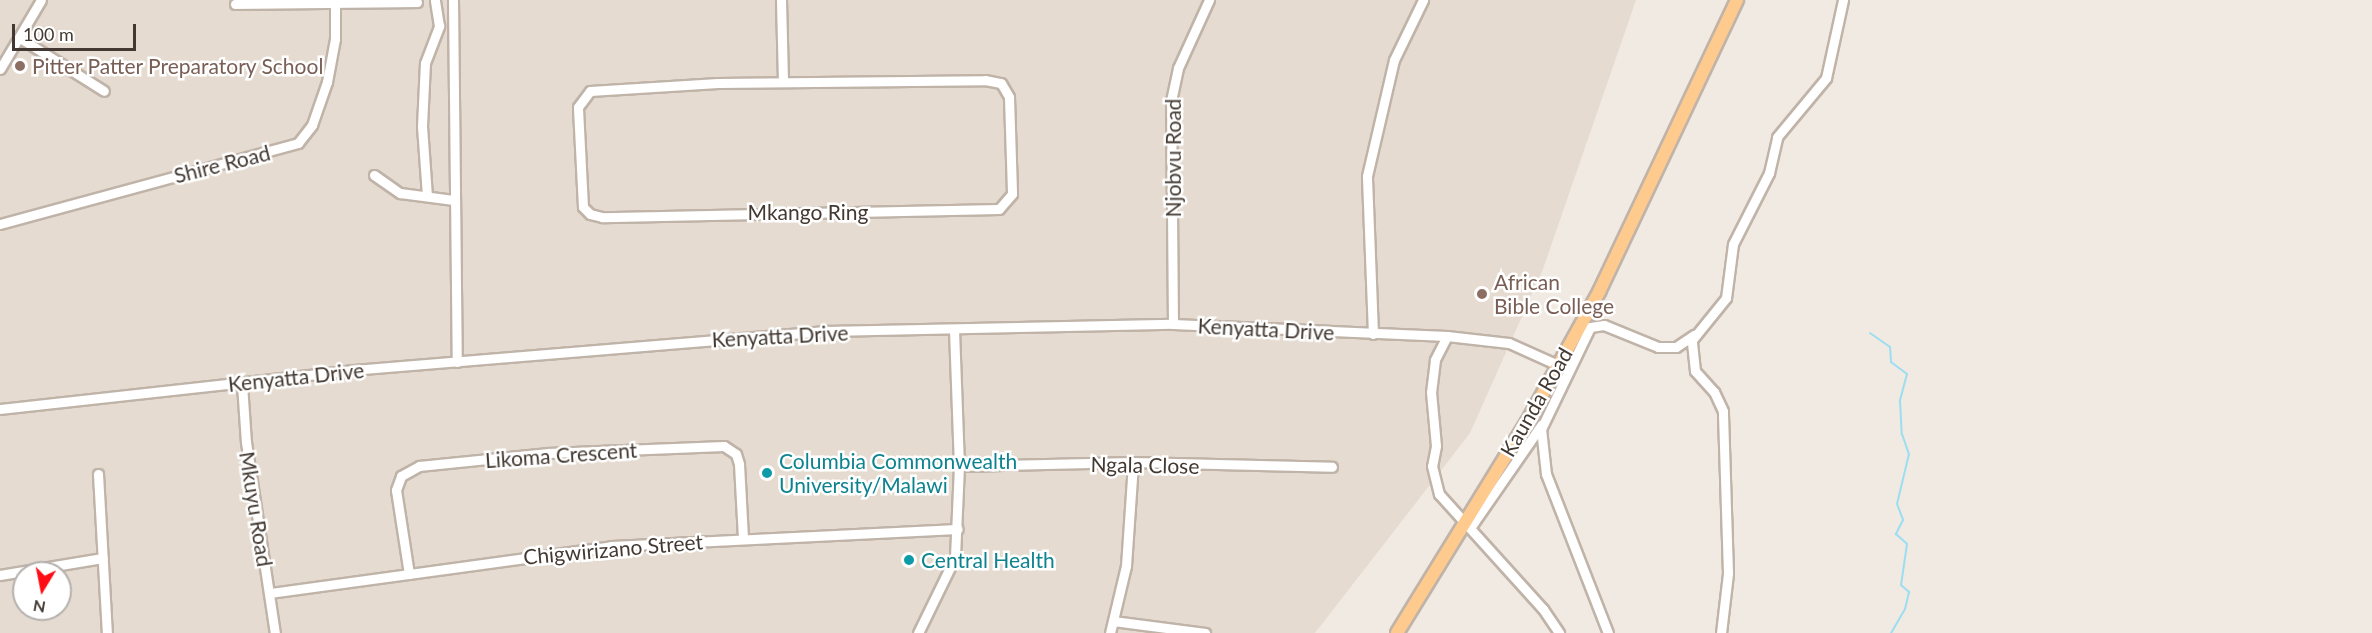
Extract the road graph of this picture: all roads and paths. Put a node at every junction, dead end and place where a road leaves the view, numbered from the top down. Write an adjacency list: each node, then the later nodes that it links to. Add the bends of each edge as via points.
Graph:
1 (41, 0): 12 (street)
2 (435, 0): 17 (street, via 439,26 425,63 422,126)
3 (453, 0): 18 (street)
4 (781, 0): 14 (street)
5 (1207, 0): 20 (street, Njobvu Road, via 1178,68 1171,101)
6 (1423, 0): 22 (street, via 1394,60 1367,176)
7 (1737, 0): 26 (main road, Kaunda Road, via 1631,230)
8 (1843, 0): 23 (street, via 1826,78 1777,136 1769,173 1733,244 1726,298)
9 (335, 1): 10 (street); 11 (street); 19 (street, Shire Road, via 335,39 327,82 312,125 298,142)
10 (417, 2)
11 (235, 4)
12 (20, 38): 13 (street); 15 (street)
13 (0, 69)
14 (783, 82): 14 (street, Mkango Ring, via 590,91 578,107 585,210 602,217 993,211 1010,197 1009,96 1001,83)
15 (104, 91)
16 (374, 175): 17 (street, via 391,190)
17 (427, 196): 18 (street)
18 (454, 200): 25 (street)
19 (0, 224)
20 (1173, 324): 21 (street, Kenyatta Drive); 22 (street, Kenyatta Drive)
21 (954, 330): 25 (street, Kenyatta Drive, via 780,334); 31 (street)
22 (1373, 334): 24 (street, Kenyatta Drive)
23 (1694, 335): 29 (street, via 1677,347 1658,347 1604,325 1590,327); 50 (street, via 1695,371 1714,392 1723,411 1728,573)
24 (1448, 336): 26 (street, Kenyatta Drive, via 1509,343); 34 (street, via 1432,369 1436,446 1432,466 1439,494)
25 (457, 362): 27 (street, Kenyatta Drive)
26 (1558, 365): 34 (main road, Kaunda Road)
27 (242, 384): 28 (street, Kenyatta Drive); 40 (street, Mkuyu Road, via 246,442)
28 (0, 409)
29 (1544, 423): 34 (street); 49 (street, via 1541,450 1546,474)
30 (1133, 462): 31 (street, Ngala Close); 32 (street, Ngala Close); 41 (street, via 1126,566)
31 (958, 466): 35 (street)
32 (1332, 467)
33 (98, 474): 37 (street)
34 (1467, 526): 47 (main road, Kaunda Road); 48 (street, via 1543,609)
35 (957, 529): 36 (street, Chigwirizano Street); 44 (street, via 948,575)
36 (743, 538): 38 (street, Chigwirizano Street, via 601,547); 38 (street, Likoma Crescent, via 740,464 727,447 548,453 430,465 401,476 396,490)
37 (103, 558): 39 (street); 42 (street)
38 (409, 574): 40 (street, Chigwirizano Street)
39 (0, 575)
40 (270, 593): 43 (street, Mkuyu Road)
41 (1113, 621): 45 (street); 46 (street)
42 (107, 633)
43 (275, 633)
44 (918, 633)
45 (1110, 633)
46 (1206, 633)
47 (1397, 633)
48 (1559, 633)
49 (1608, 633)
50 (1721, 633)

